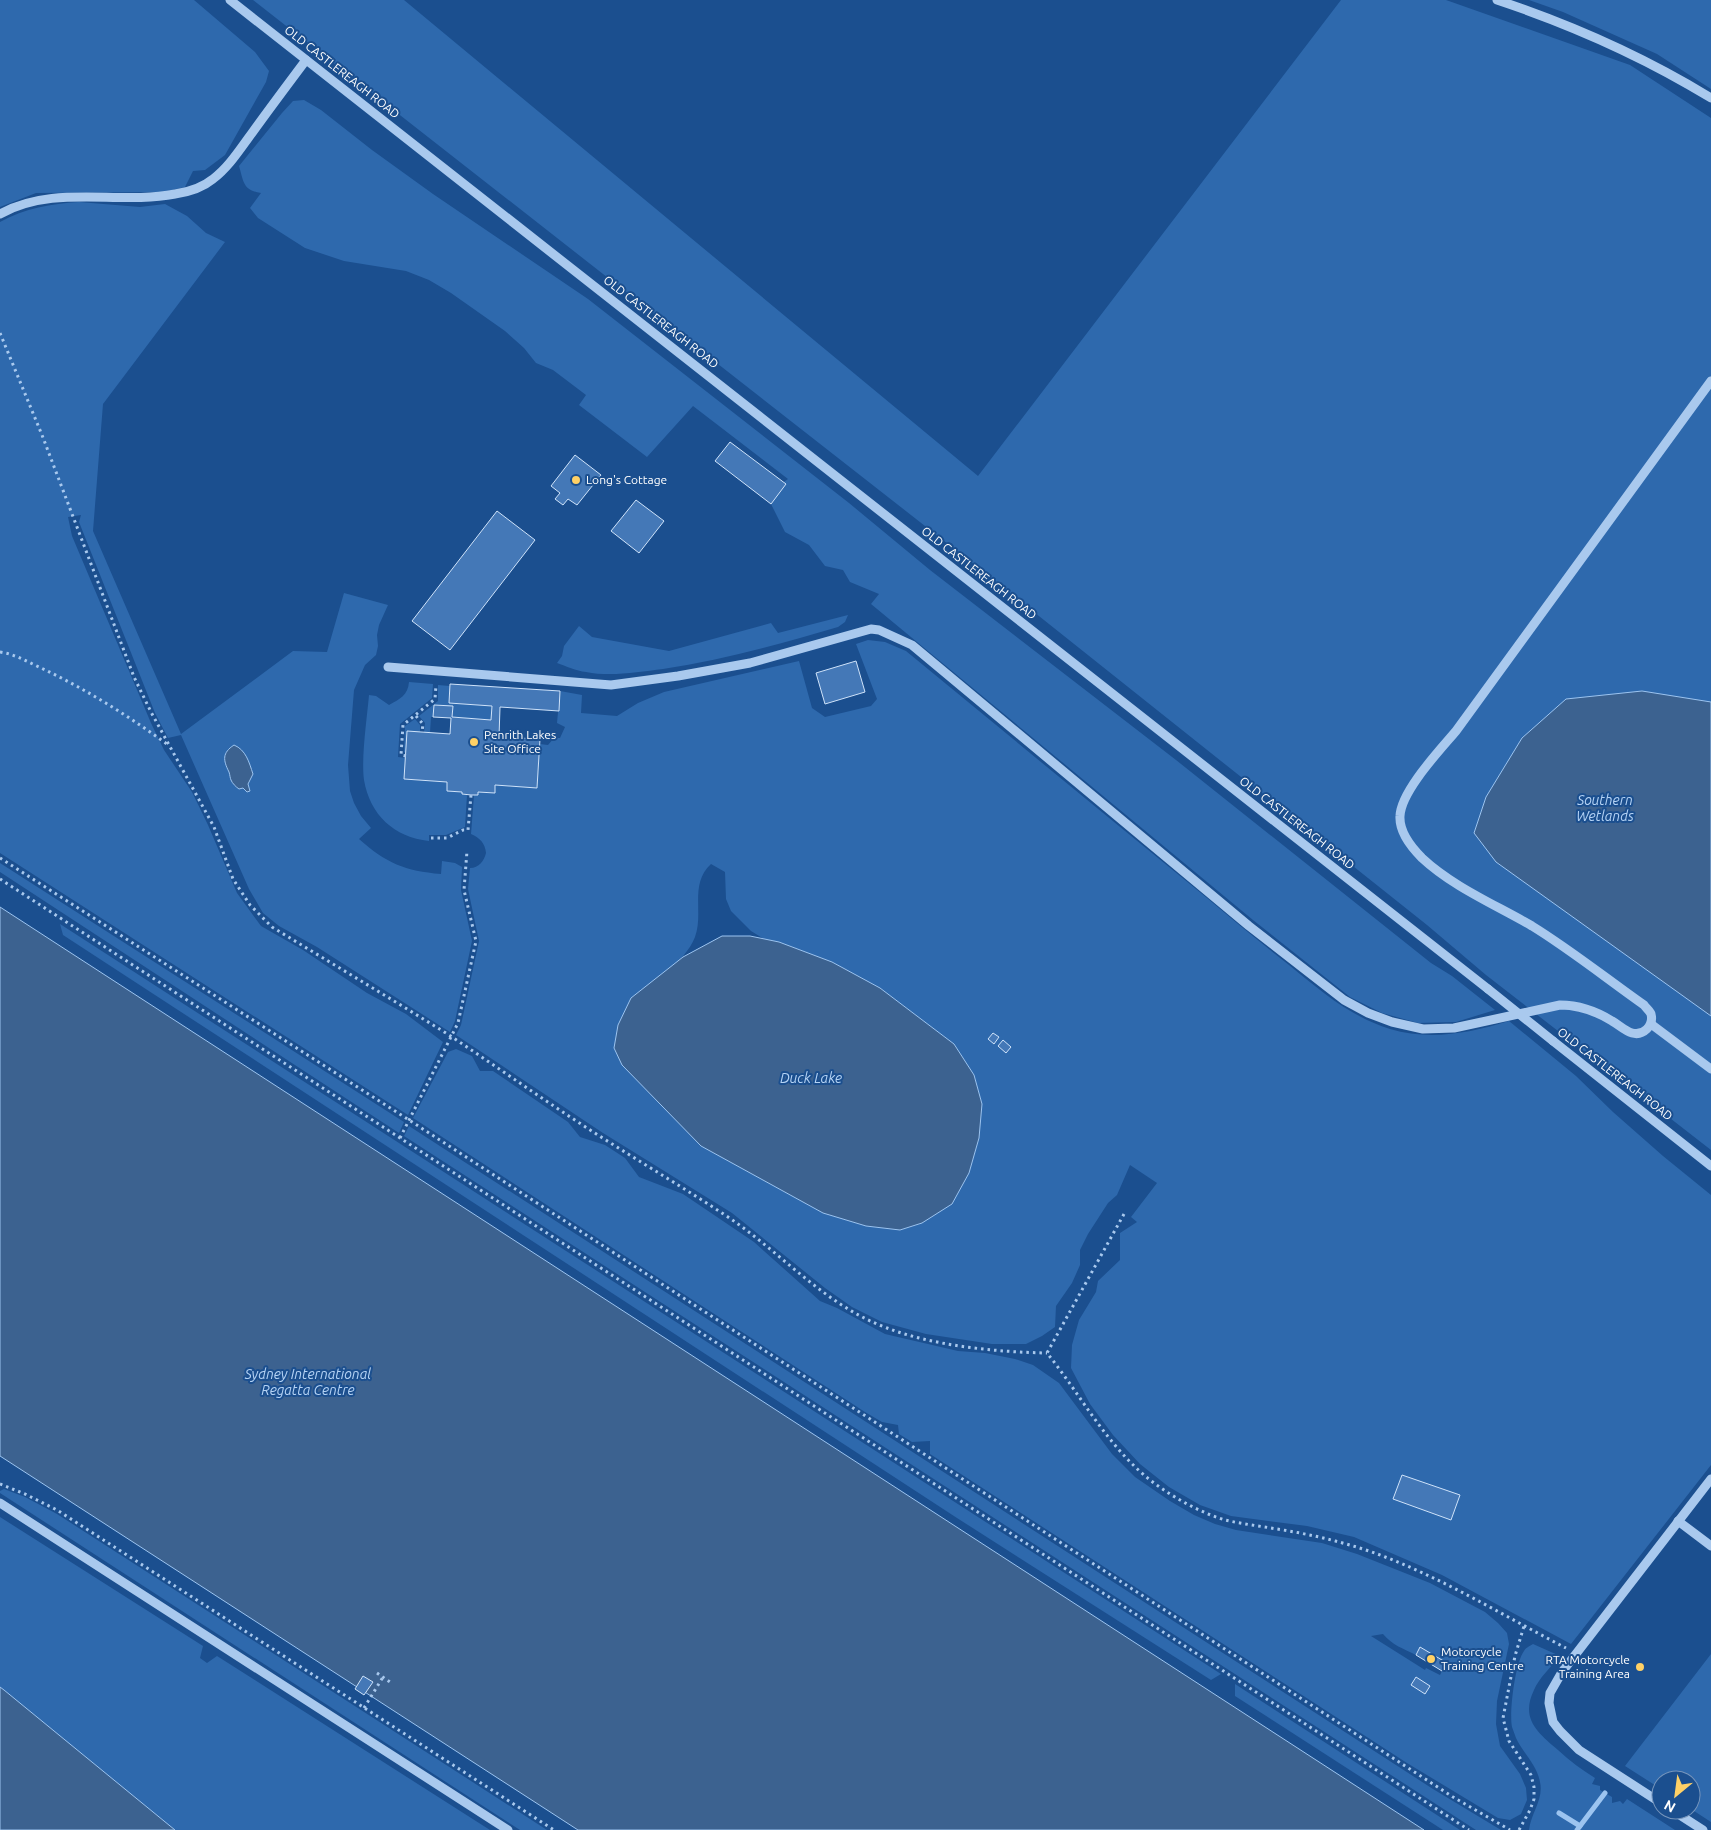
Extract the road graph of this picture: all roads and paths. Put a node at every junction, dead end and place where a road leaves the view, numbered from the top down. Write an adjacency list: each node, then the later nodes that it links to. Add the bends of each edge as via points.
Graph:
1 (230, 0): 3 (street, OLD CASTLEREAGH ROAD)
2 (1497, 0): 4 (street, via 1609,43)
3 (306, 60): 5 (street, via 229,163 213,180 192,191 160,197 45,199); 25 (street, OLD CASTLEREAGH ROAD, bridge)
4 (1711, 98)
5 (0, 214)
6 (0, 333): 13 (path, via 134,677)
7 (1711, 381): 20 (street, via 1411,788 1400,814 1404,834 1423,858 1461,887 1533,927 1636,999 1651,1014)
8 (0, 652): 13 (path, via 10,653 63,678)
9 (388, 667): 20 (street, via 611,685 750,663 871,629 880,630 912,645 1249,926 1344,1000 1368,1013 1423,1029 1454,1028 1573,1005 1594,1011 1631,1033 1639,1034)
10 (436, 685): 11 (path, via 435,699)
11 (416, 716): 12 (path, via 423,724); 14 (path, via 403,725 401,755)
12 (422, 732)
13 (169, 746): 21 (path, via 214,827 233,879 259,915 278,931)
14 (406, 756)
15 (471, 795): 16 (path, via 468,830 447,838)
16 (431, 838)
17 (467, 852): 21 (path, via 464,890 476,941 458,1023)
18 (0, 858): 23 (path)
19 (0, 880): 24 (path)
20 (1650, 1024): 22 (street)
21 (451, 1037): 23 (path); 27 (path, via 751,1232 853,1312 885,1328 915,1337 1015,1352)
22 (1711, 1069)
23 (409, 1120): 24 (path); 44 (path, via 1437,1786)
24 (400, 1138): 43 (path)
25 (1711, 1166)
26 (1124, 1214): 27 (path)
27 (1046, 1353): 33 (path, via 1126,1458 1144,1476 1184,1502 1246,1525 1318,1536 1371,1552 1444,1583)
28 (1711, 1479): 31 (street)
29 (0, 1484): 38 (path, via 57,1510)
30 (0, 1503): 41 (street)
31 (1678, 1521): 32 (street); 34 (street)
32 (1711, 1546)
33 (1524, 1626): 34 (path); 45 (path, via 1504,1718 1508,1741 1531,1775 1534,1787 1532,1805)
34 (1576, 1654): 39 (street, via 1550,1693 1554,1722 1580,1750)
35 (377, 1673): 36 (path)
36 (383, 1677): 37 (path); 38 (path)
37 (390, 1682)
38 (364, 1708): 42 (path)
39 (1651, 1796)
40 (1688, 1820): 46 (street)
41 (508, 1830)
42 (554, 1830)
43 (1469, 1830)
44 (1510, 1830)
45 (1519, 1830)
46 (1703, 1830)

